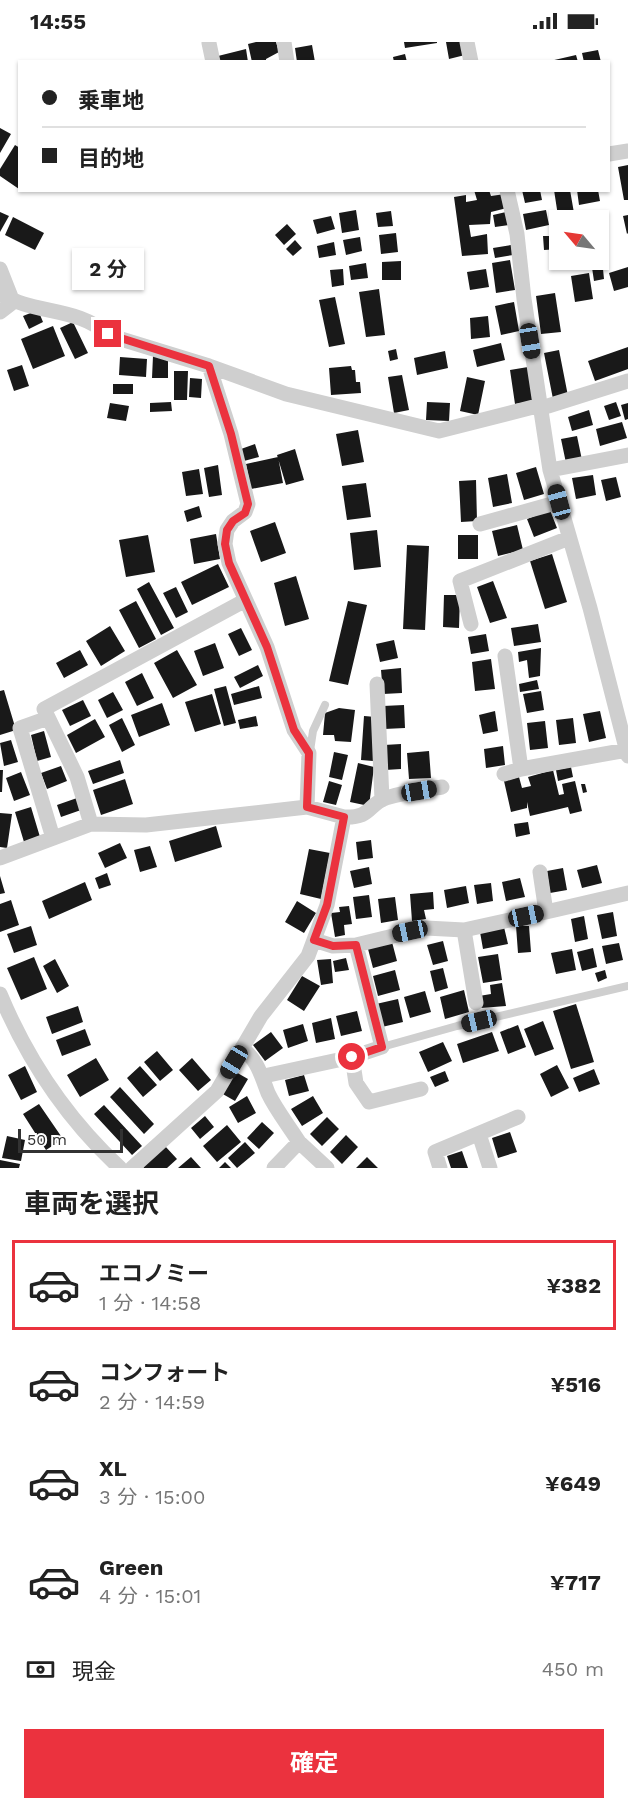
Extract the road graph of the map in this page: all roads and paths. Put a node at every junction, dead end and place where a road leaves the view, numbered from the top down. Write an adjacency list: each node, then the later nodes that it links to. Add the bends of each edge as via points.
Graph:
1 (284, 42): 5 (street)
2 (467, 42): 6 (street)
3 (209, 43): 4 (street)
4 (213, 60)
5 (287, 60)
6 (467, 60)
7 (628, 151): 8 (street)
8 (610, 154)
9 (507, 192): 15 (street)
10 (0, 269): 11 (street)
11 (6, 297): 12 (street); 13 (street, via 79,317 108,334)
12 (0, 312)
13 (209, 366): 15 (street, via 286,394 439,431); 21 (street, via 248,504 245,513 227,530 225,544)
14 (628, 381): 15 (street, via 549,406)
15 (541, 405): 17 (street)
16 (628, 455): 17 (street)
17 (550, 470): 18 (street)
18 (559, 502): 19 (street); 20 (street)
19 (480, 524)
20 (569, 538): 22 (street, via 460,581); 28 (street)
21 (244, 601): 26 (street, via 44,709); 27 (street, via 267,647 294,730)
22 (471, 624)
23 (505, 656): 29 (street)
24 (377, 684): 32 (street)
25 (325, 705): 27 (lane)
26 (48, 717): 35 (street, via 77,777); 36 (street, via 20,728)
27 (309, 753): 33 (street)
28 (627, 753): 29 (street)
29 (521, 770): 30 (street)
30 (504, 774)
31 (442, 787): 32 (street)
32 (382, 800): 34 (street, via 370,812)
33 (307, 807): 34 (street); 35 (street, via 169,824)
34 (344, 817): 42 (street, via 327,905)
35 (91, 824): 36 (street)
36 (53, 838): 37 (street)
37 (0, 858)
38 (540, 872): 40 (street)
39 (628, 893): 40 (street)
40 (546, 912): 41 (street)
41 (464, 930): 43 (street, via 426,928); 46 (street)
42 (314, 940): 43 (street, via 333,946); 48 (street, via 308,956 261,1016)
43 (356, 945): 47 (street)
44 (628, 986): 47 (lane)
45 (0, 994): 55 (street, via 16,1033 59,1101 89,1140)
46 (476, 1003)
47 (382, 1047): 49 (street)
48 (242, 1048): 50 (street); 56 (street, via 217,1091)
49 (352, 1057): 50 (street); 51 (street, via 356,1083 369,1102)
50 (264, 1076): 54 (street, via 268,1092)
51 (421, 1089)
52 (518, 1118): 53 (street)
53 (479, 1134): 59 (street, via 435,1152); 60 (street)
54 (299, 1142): 57 (street); 58 (street)
55 (120, 1168)
56 (132, 1168)
57 (274, 1168)
58 (327, 1168)
59 (440, 1168)
60 (490, 1168)

